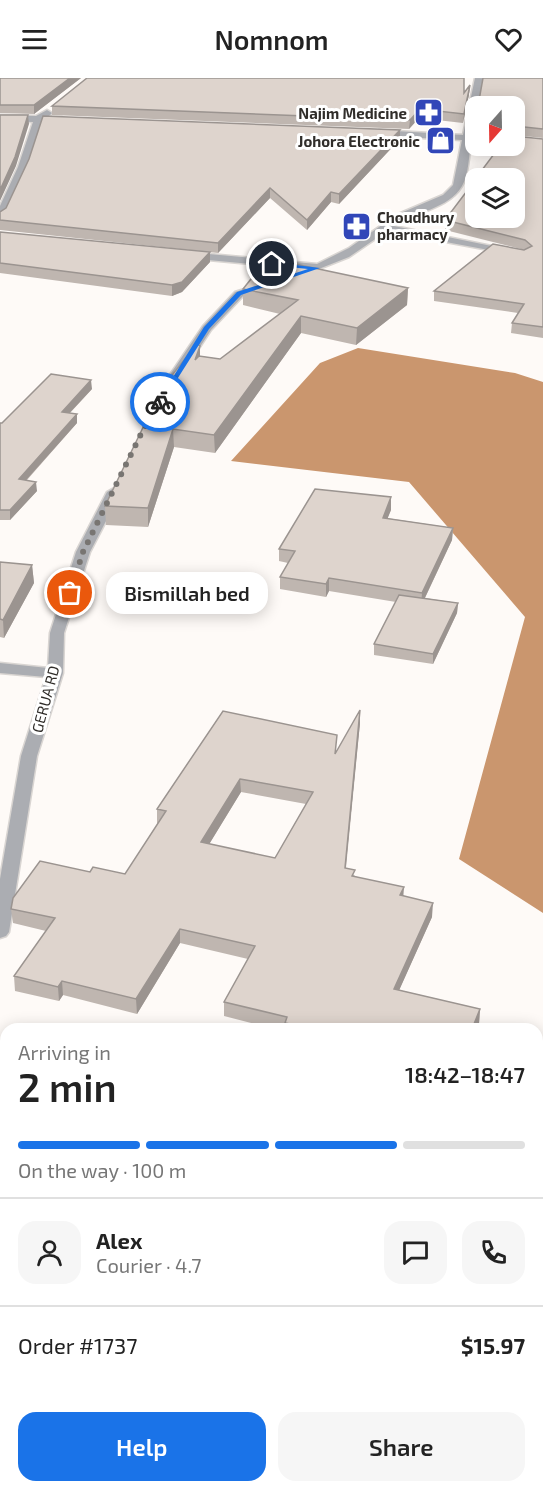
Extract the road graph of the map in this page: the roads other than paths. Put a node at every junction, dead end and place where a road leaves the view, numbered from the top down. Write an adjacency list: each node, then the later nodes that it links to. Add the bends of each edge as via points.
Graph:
1 (479, 78): 2 (street)
2 (477, 96)
3 (57, 105): 5 (street)
4 (0, 118): 5 (street)
5 (38, 119): 6 (street); 10 (street, via 23,167)
6 (73, 120)
7 (372, 132): 8 (street)
8 (465, 138)
9 (466, 156): 11 (street, via 458,185 450,196 407,213)
10 (0, 217)
11 (385, 227): 13 (street); 14 (street, via 359,247)
12 (177, 254): 14 (street)
13 (524, 255)
14 (317, 268): 15 (street, via 239,294 207,328)
15 (165, 393)
16 (120, 480): 18 (street, GERUA RD, via 83,552 57,633)
17 (0, 668): 18 (street)
18 (55, 673): 19 (street, GERUA RD, via 28,756)
19 (0, 931)

